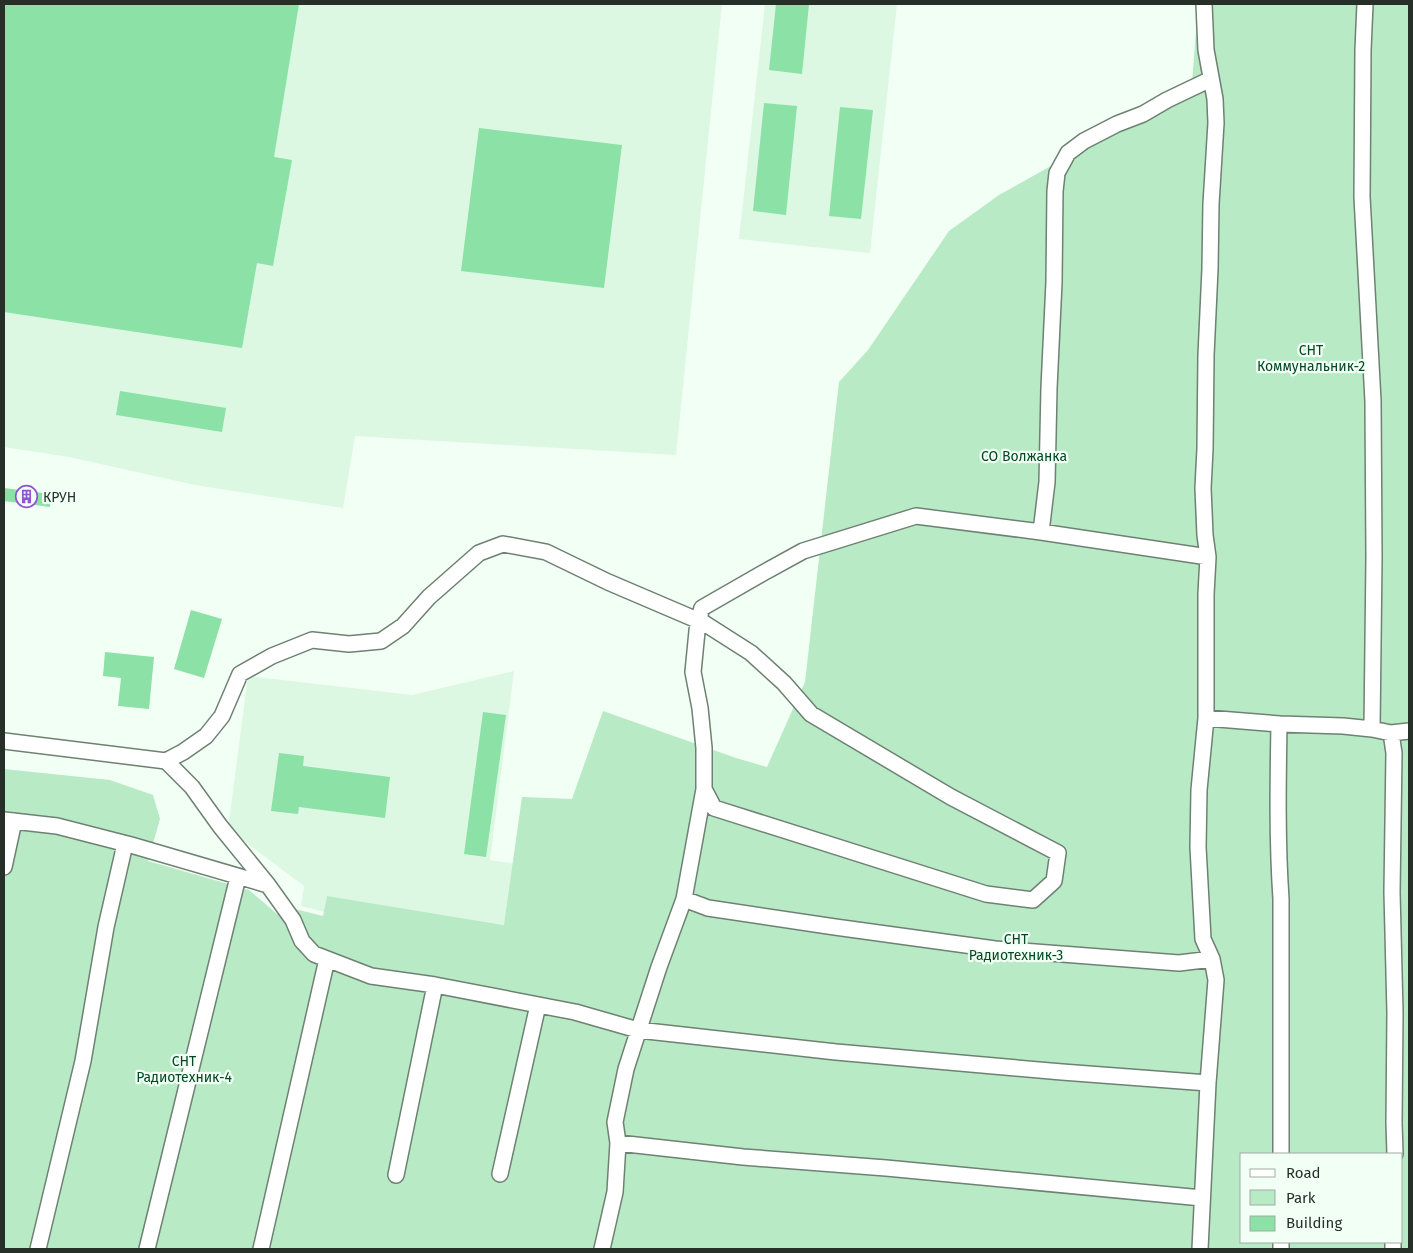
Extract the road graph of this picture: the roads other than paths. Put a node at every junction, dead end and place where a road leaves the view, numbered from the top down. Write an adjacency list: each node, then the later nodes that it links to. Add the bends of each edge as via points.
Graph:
1 (1204, 4): 3 (street)
2 (1365, 4): 9 (street, via 1362,197 1373,411)
3 (1211, 79): 4 (street, via 1084,141 1068,153 1057,173 1047,482); 5 (street, via 1216,123 1203,488)
4 (1041, 532): 5 (street); 6 (street, via 916,516 803,551 702,608)
5 (1208, 557): 7 (street)
6 (698, 621): 13 (street, via 546,552 503,544 479,553 429,597 403,626 381,641 349,644 312,640 272,656 240,674 222,716 206,736); 14 (street, via 693,672 704,748); 14 (street, via 751,653 811,714 1058,854 1054,881 1033,900 986,894 714,808)
7 (1206, 718): 8 (street); 22 (street, via 1198,790 1198,847 1203,939)
8 (1280, 724): 9 (street); 28 (street)
9 (1372, 729): 11 (street)
10 (1409, 731): 11 (street)
11 (1390, 733): 29 (street, via 1394,753)
12 (4, 741): 13 (street)
13 (166, 761): 19 (street, via 192,787)
14 (704, 789): 20 (street)
15 (9, 820): 16 (street, via 57,826); 17 (street)
16 (125, 844): 18 (street); 34 (street, via 106,927 83,1061)
17 (4, 867)
18 (238, 877): 19 (street); 35 (street)
19 (268, 885): 21 (street, via 293,920 302,941 314,954)
20 (684, 899): 22 (street, via 708,908 995,948 1179,963); 25 (street)
21 (327, 959): 23 (street, via 371,976); 36 (street)
22 (1212, 959): 26 (street, via 1216,980)
23 (436, 985): 24 (street); 31 (street)
24 (538, 1005): 25 (street); 30 (street)
25 (638, 1030): 26 (street, via 836,1052); 27 (street, via 626,1069 616,1122)
26 (1208, 1083): 32 (street)
27 (618, 1143): 32 (street); 33 (street)
28 (1281, 1153)
29 (1395, 1153)
30 (500, 1174)
31 (396, 1176)
32 (1202, 1198): 37 (street)
33 (607, 1248)
34 (38, 1249)
35 (147, 1249)
36 (261, 1249)
37 (1200, 1249)

